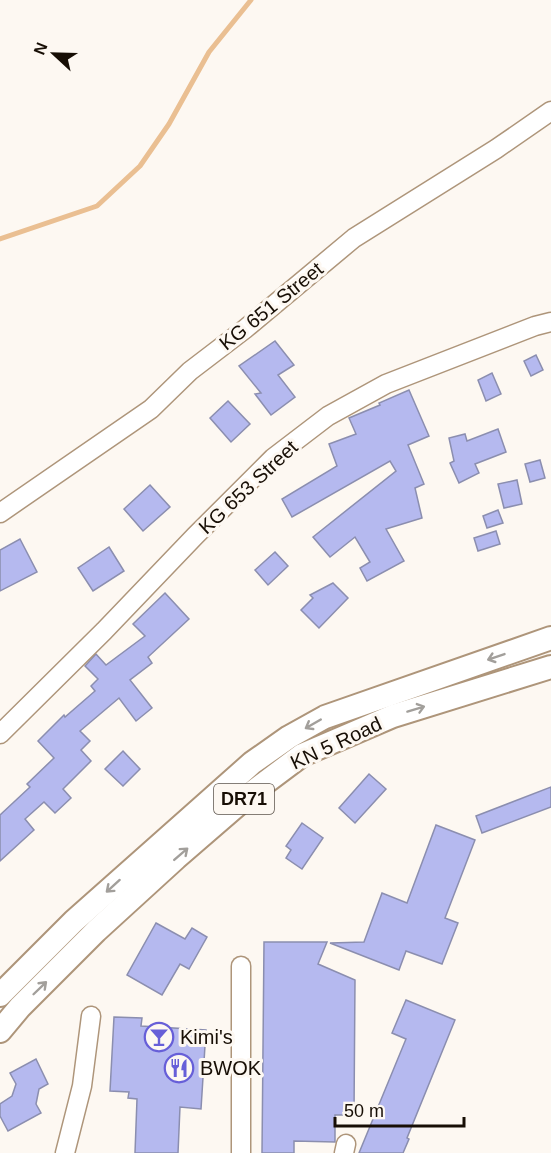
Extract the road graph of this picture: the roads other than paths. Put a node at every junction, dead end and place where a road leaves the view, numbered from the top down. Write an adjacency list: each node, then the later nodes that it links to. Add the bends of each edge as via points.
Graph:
1 (551, 111): 3 (street, KG 651 Street, via 354,238 190,371 151,409)
2 (551, 322): 6 (street, KG 653 Street, via 386,384 328,416 273,458)
3 (0, 513)
4 (551, 639): 8 (main road, KN 5 Road / DR71, one-way to 8, via 325,717 289,737 252,763 74,921)
5 (551, 667): 10 (main road, KN 5 Road / DR71, one-way to 5, via 96,931 250,794 302,755 393,716)
6 (0, 734)
7 (241, 966): 12 (street)
8 (0, 995)
9 (91, 1016): 11 (street, via 82,1086)
10 (0, 1031)
11 (65, 1153)
12 (241, 1153)

